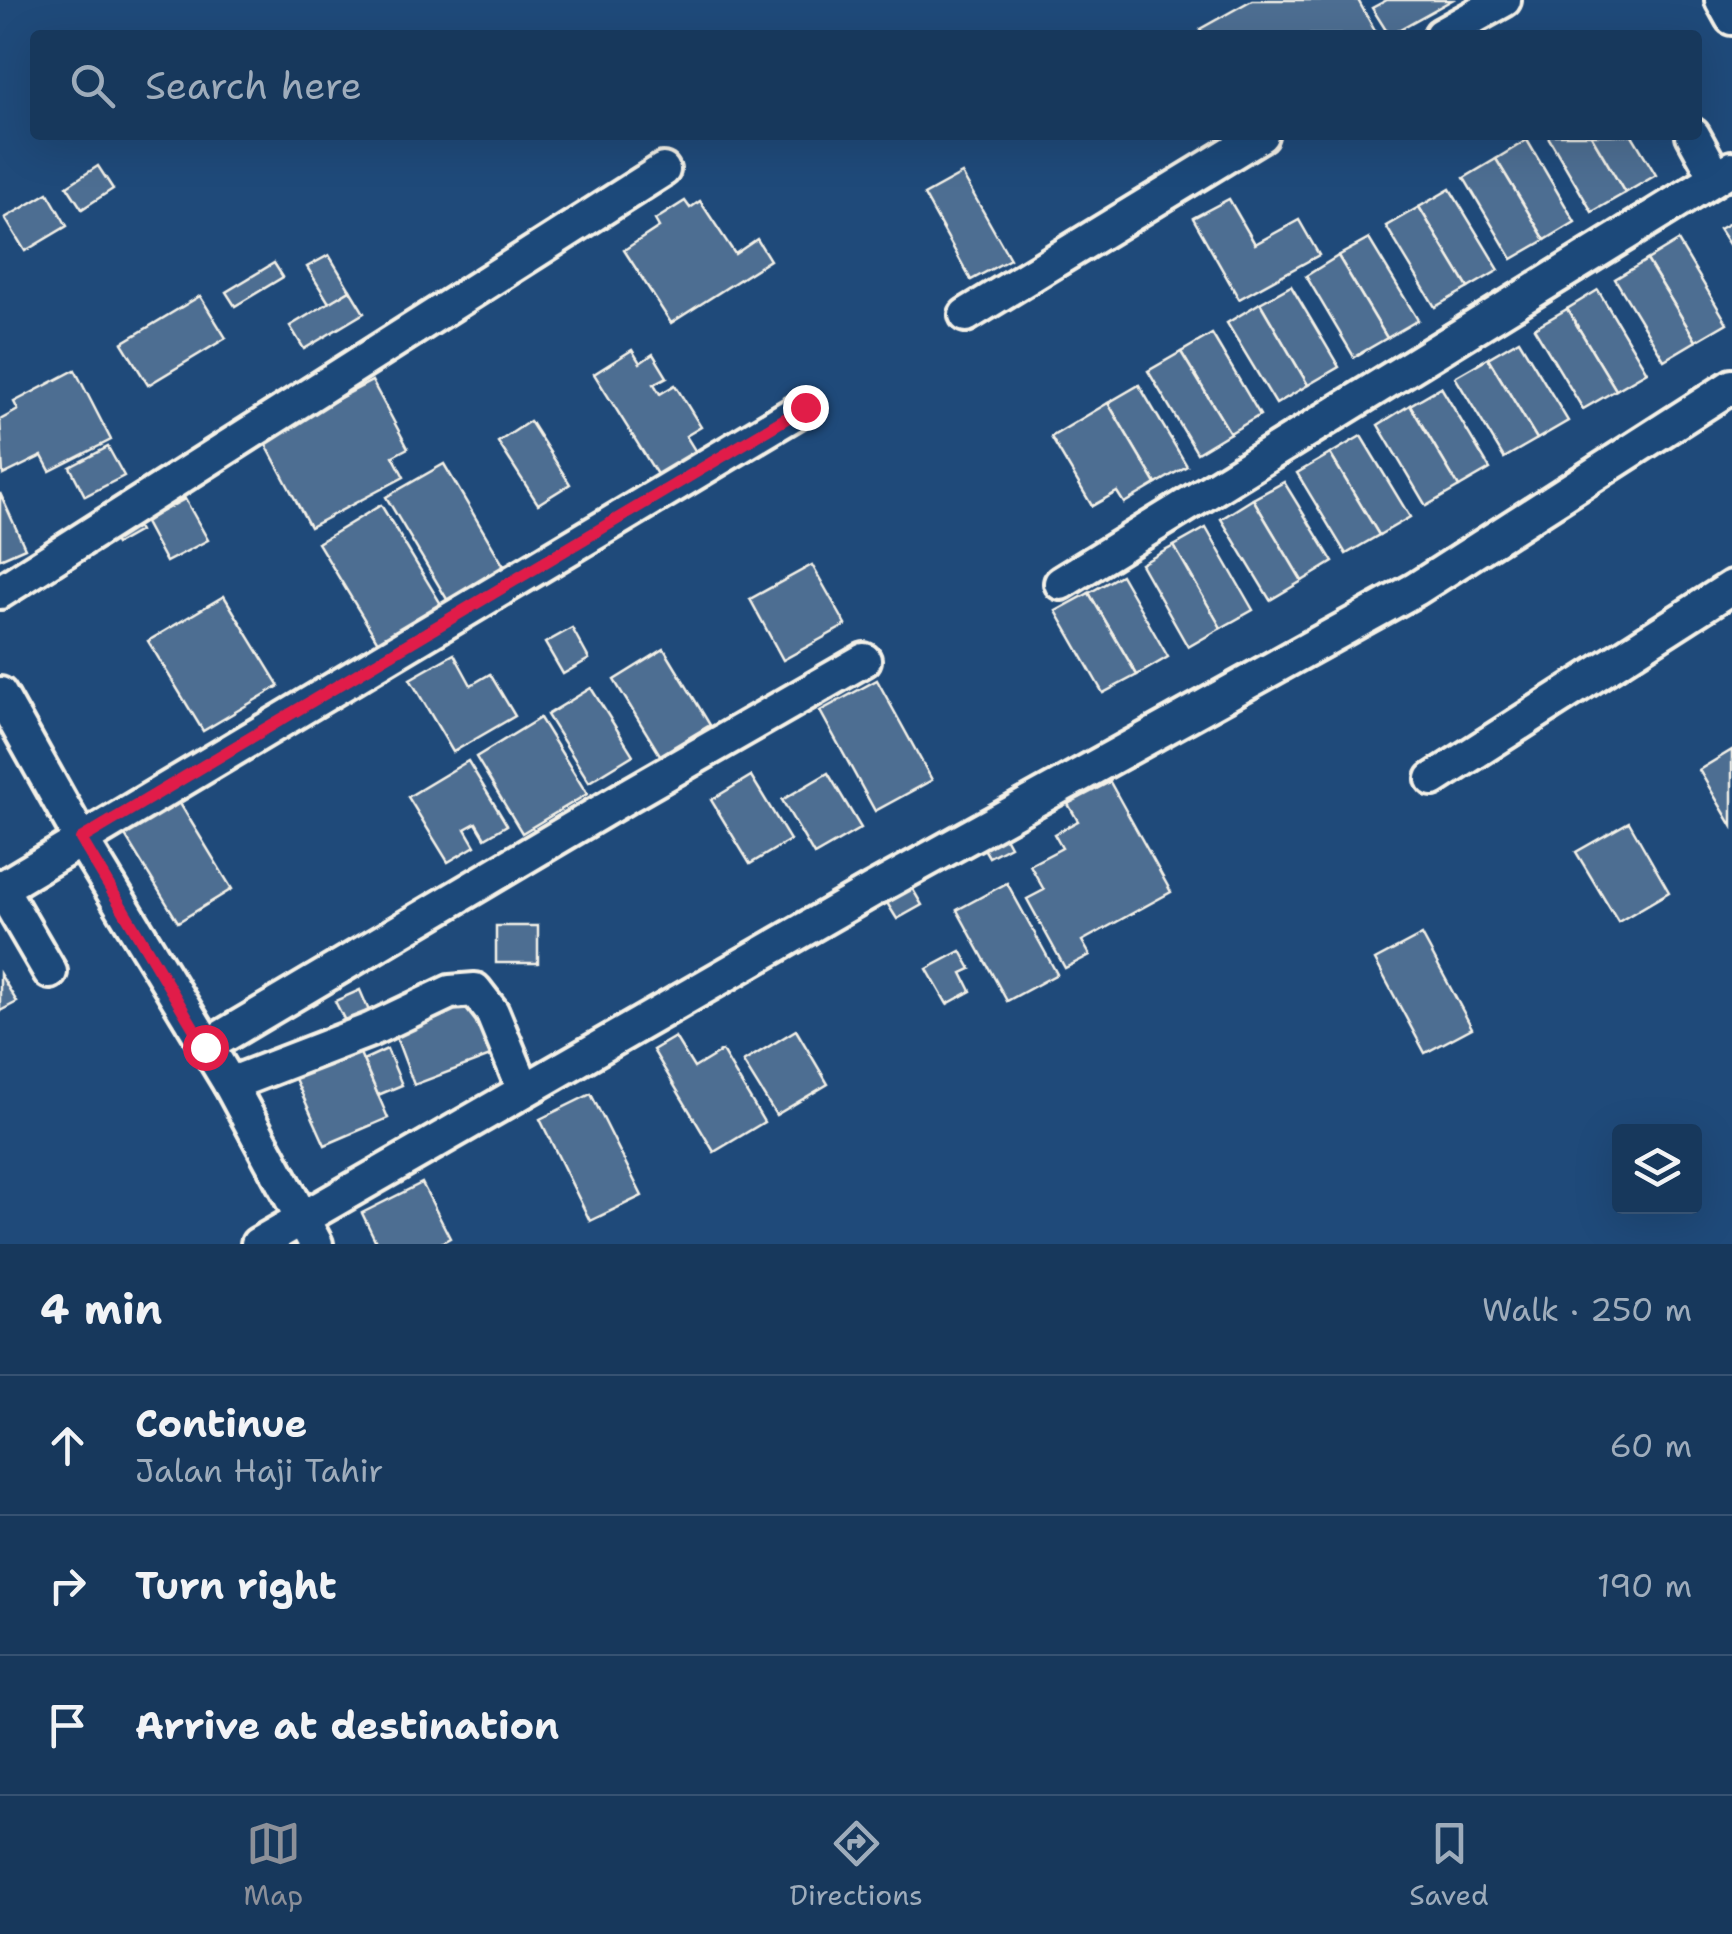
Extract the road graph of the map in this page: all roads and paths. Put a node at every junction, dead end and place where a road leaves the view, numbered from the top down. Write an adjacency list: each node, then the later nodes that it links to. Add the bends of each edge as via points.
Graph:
1 (1504, 0): 4 (street)
2 (1722, 0): 3 (street)
3 (1732, 18)
4 (1450, 30)
5 (1253, 140): 9 (street)
6 (1697, 140): 8 (street)
7 (663, 170): 14 (street)
8 (1724, 172): 12 (street)
9 (966, 314)
10 (1732, 386): 23 (street, via 1416,589)
11 (805, 407): 18 (street)
12 (1061, 583)
13 (1732, 587): 17 (street)
14 (0, 592)
15 (864, 660): 21 (street)
16 (0, 694): 18 (street)
17 (1433, 779)
18 (81, 839): 19 (street); 21 (street)
19 (0, 888): 20 (street)
20 (50, 972)
21 (205, 1047): 22 (street)
22 (230, 1084): 23 (street, via 450,992 475,990 492,1012); 24 (street)
23 (524, 1090): 24 (street)
24 (309, 1231): 25 (street)
25 (258, 1244)

